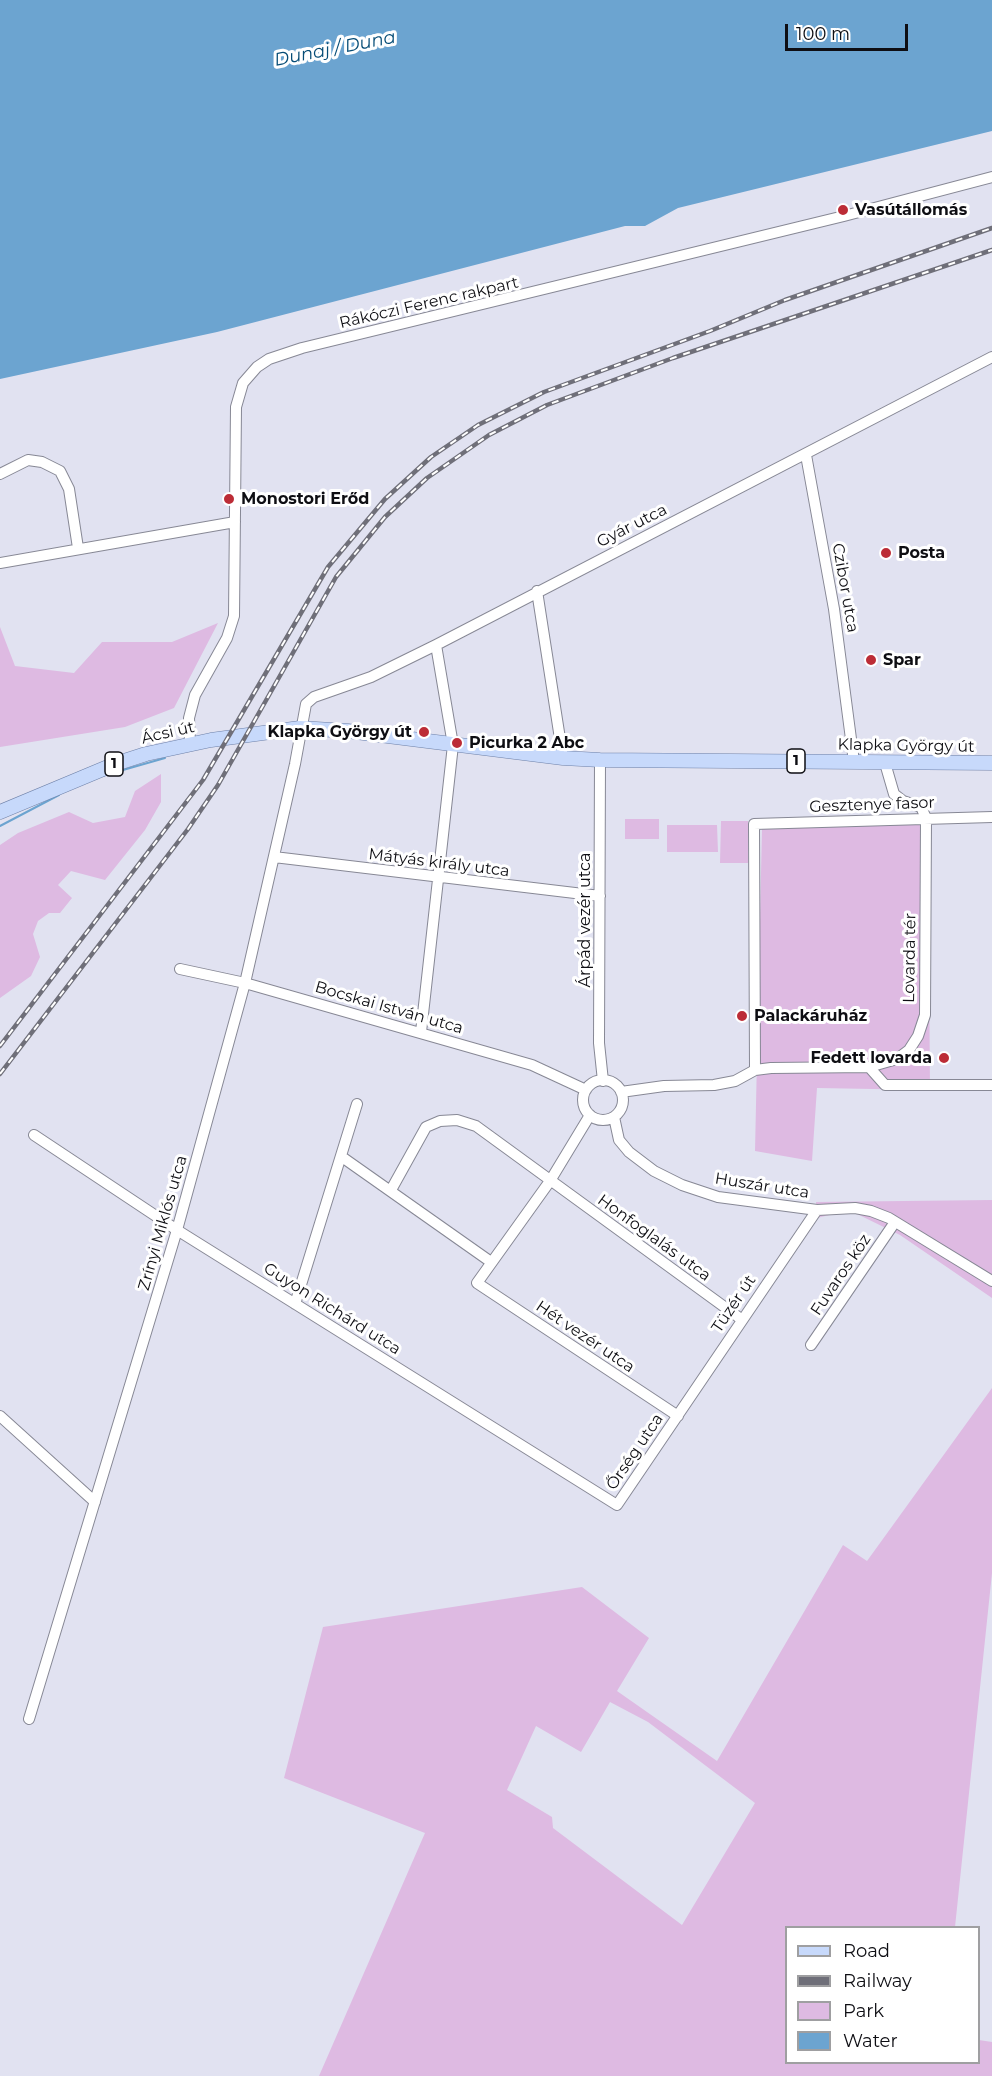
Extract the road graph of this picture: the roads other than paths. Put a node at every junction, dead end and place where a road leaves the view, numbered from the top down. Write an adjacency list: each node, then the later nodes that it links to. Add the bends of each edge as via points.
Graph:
1 (992, 177): 5 (street, Rákóczi Ferenc rakpart, via 269,359 247,377 237,399)
2 (992, 357): 3 (street, Gyár utca)
3 (806, 455): 8 (street, Gyár utca); 16 (street, Czibor utca, via 834,609)
4 (0, 474): 6 (street, via 28,460 60,471 69,489)
5 (235, 522): 6 (street); 12 (street, Rákóczi Ferenc rakpart, via 232,627 195,695 189,718)
6 (78, 548): 7 (street)
7 (0, 562)
8 (537, 591): 9 (street, Gyár utca); 14 (street)
9 (436, 645): 10 (street, Gyár utca, via 371,677 309,700); 13 (street)
10 (300, 728): 11 (main road, Klapka György út / 1); 13 (main road, Klapka György út / 1); 22 (street, Zrínyi Miklós utca)
11 (246, 735): 12 (main road, Ácsi út / 1)
12 (190, 743): 19 (main road, Ácsi út / 1, via 115,764)
13 (453, 745): 14 (main road, Klapka György út / 1); 23 (street)
14 (563, 758): 15 (main road, Klapka György út / 1)
15 (600, 760): 16 (main road, Klapka György út / 1); 24 (street, Árpád vezér utca)
16 (854, 762): 18 (main road, Klapka György út / 1)
17 (992, 763): 18 (main road, Klapka György út / 1)
18 (885, 764): 20 (street, via 894,794 921,807)
19 (0, 812)
20 (926, 818): 21 (street, Gesztenye fasor); 28 (street, Lovarda tér, via 925,1016 909,1050 897,1059); 29 (street, Gesztenye fasor, via 754,824)
21 (992, 818)
22 (274, 857): 23 (street, Mátyás király utca); 26 (street, Zrínyi Miklós utca)
23 (439, 879): 24 (street, Mátyás király utca); 27 (street)
24 (600, 896): 30 (street, Árpád vezér utca, via 599,1043)
25 (180, 969): 26 (street, Bocskai István utca)
26 (245, 983): 27 (street, Bocskai István utca); 43 (street, Zrínyi Miklós utca)
27 (421, 1032): 32 (street, Bocskai István utca, via 532,1065)
28 (869, 1066): 29 (street, Lovarda tér); 31 (street, via 885,1085)
29 (755, 1070): 33 (street, via 735,1082)
30 (603, 1081): 32 (street); 33 (street, via 611,1082)
31 (992, 1085)
32 (586, 1090): 35 (street, via 584,1103)
33 (621, 1092): 36 (street, via 623,1102)
34 (357, 1104): 38 (street)
35 (590, 1115): 36 (street, via 601,1120); 39 (street)
36 (614, 1117): 41 (street, Huszár utca, via 619,1140 629,1152 682,1185 718,1197)
37 (34, 1135): 43 (street, Guyon Richárd utca)
38 (342, 1157): 40 (street); 46 (street)
39 (550, 1181): 40 (street, Honfoglalás utca, via 476,1126 457,1120 426,1127); 44 (street); 47 (street, Honfoglalás utca)
40 (391, 1190): 44 (street)
41 (817, 1210): 42 (street, Huszár utca, via 855,1208); 47 (street, Tüzér út)
42 (895, 1222): 45 (street, Huszár utca); 48 (street, Fuvaros köz)
43 (177, 1230): 46 (street, Guyon Richárd utca); 51 (street, Zrínyi Miklós utca)
44 (491, 1263): 50 (street, Hét vezér utca, via 477,1283)
45 (992, 1281)
46 (295, 1304): 52 (street, Guyon Richárd utca)
47 (741, 1319): 50 (street, Tüzér út)
48 (811, 1345)
49 (0, 1416): 51 (street)
50 (678, 1416): 52 (street, Őrség utca)
51 (95, 1502): 53 (street, Zrínyi Miklós utca)
52 (617, 1505)
53 (29, 1719)

